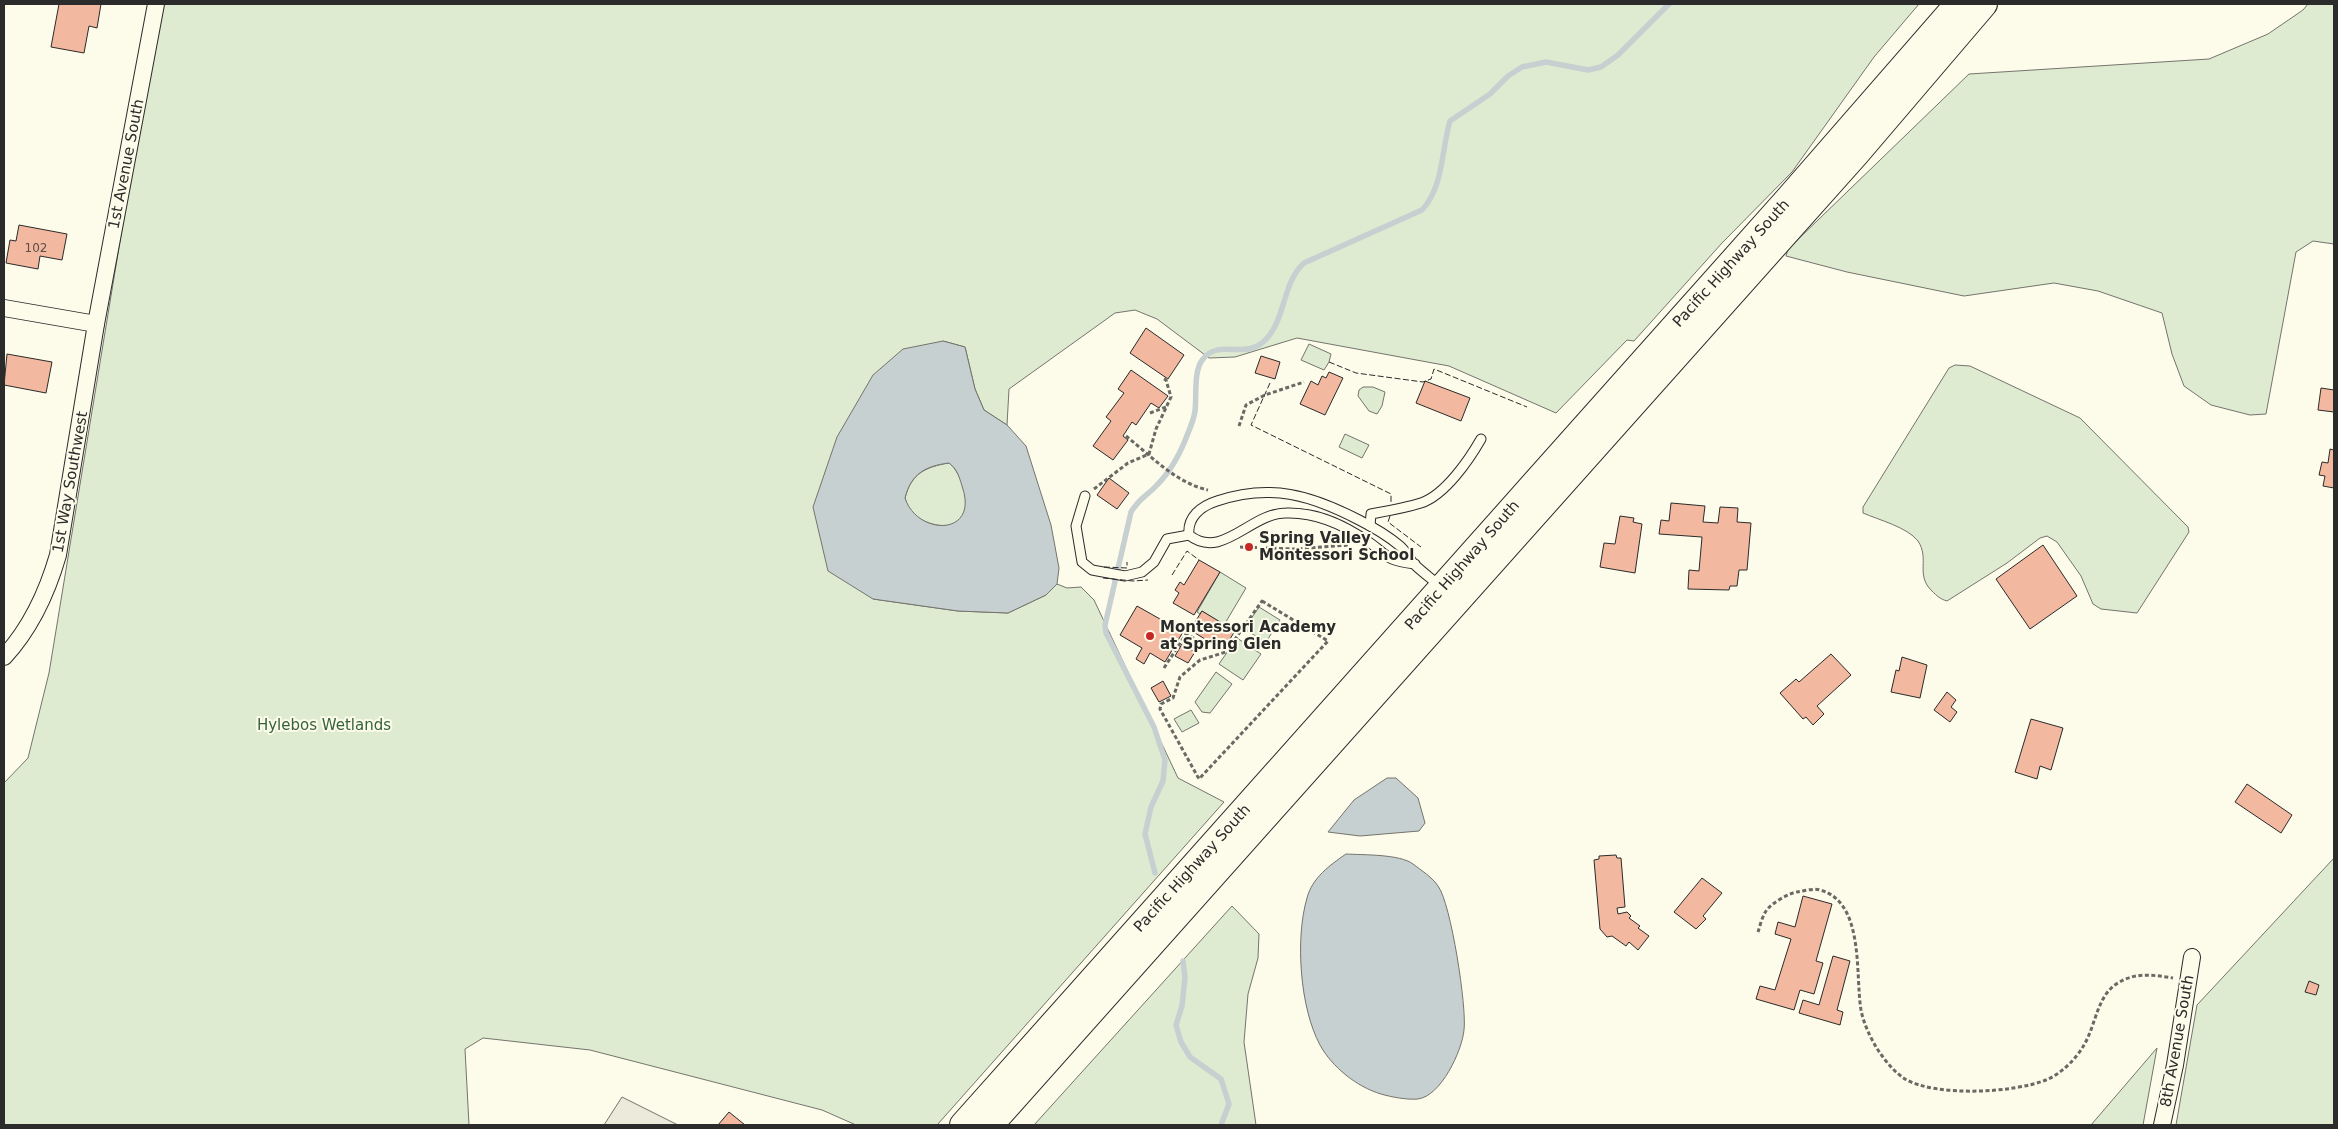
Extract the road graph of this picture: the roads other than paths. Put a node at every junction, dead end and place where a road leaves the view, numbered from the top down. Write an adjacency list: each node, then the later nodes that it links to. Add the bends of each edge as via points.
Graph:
1 (156, 4): 5 (street, 1st Avenue South)
2 (1958, 4): 11 (main road, Pacific Highway South)
3 (1984, 4): 15 (main road, Pacific Highway South, via 1430,637)
4 (4, 308): 5 (street)
5 (96, 324): 12 (street, 1st Way Southwest, via 58,555 36,614)
6 (1481, 439): 8 (lane, via 1467,463 1447,485 1423,503 1371,514)
7 (1085, 496): 9 (lane, via 1076,526 1082,562 1092,570 1125,576 1142,572 1154,562 1167,539)
8 (1370, 526): 9 (lane, via 1326,503 1260,491 1212,503 1193,515 1188,526); 10 (lane, via 1401,547)
9 (1189, 535): 10 (lane, via 1198,542 1211,544 1276,513 1300,512 1325,519 1366,540 1391,559)
10 (1414, 564): 11 (lane)
11 (1442, 588): 14 (main road, Pacific Highway South)
12 (4, 657)
13 (2192, 957): 16 (street, 8th Avenue South)
14 (963, 1125)
15 (990, 1125)
16 (2162, 1125)

